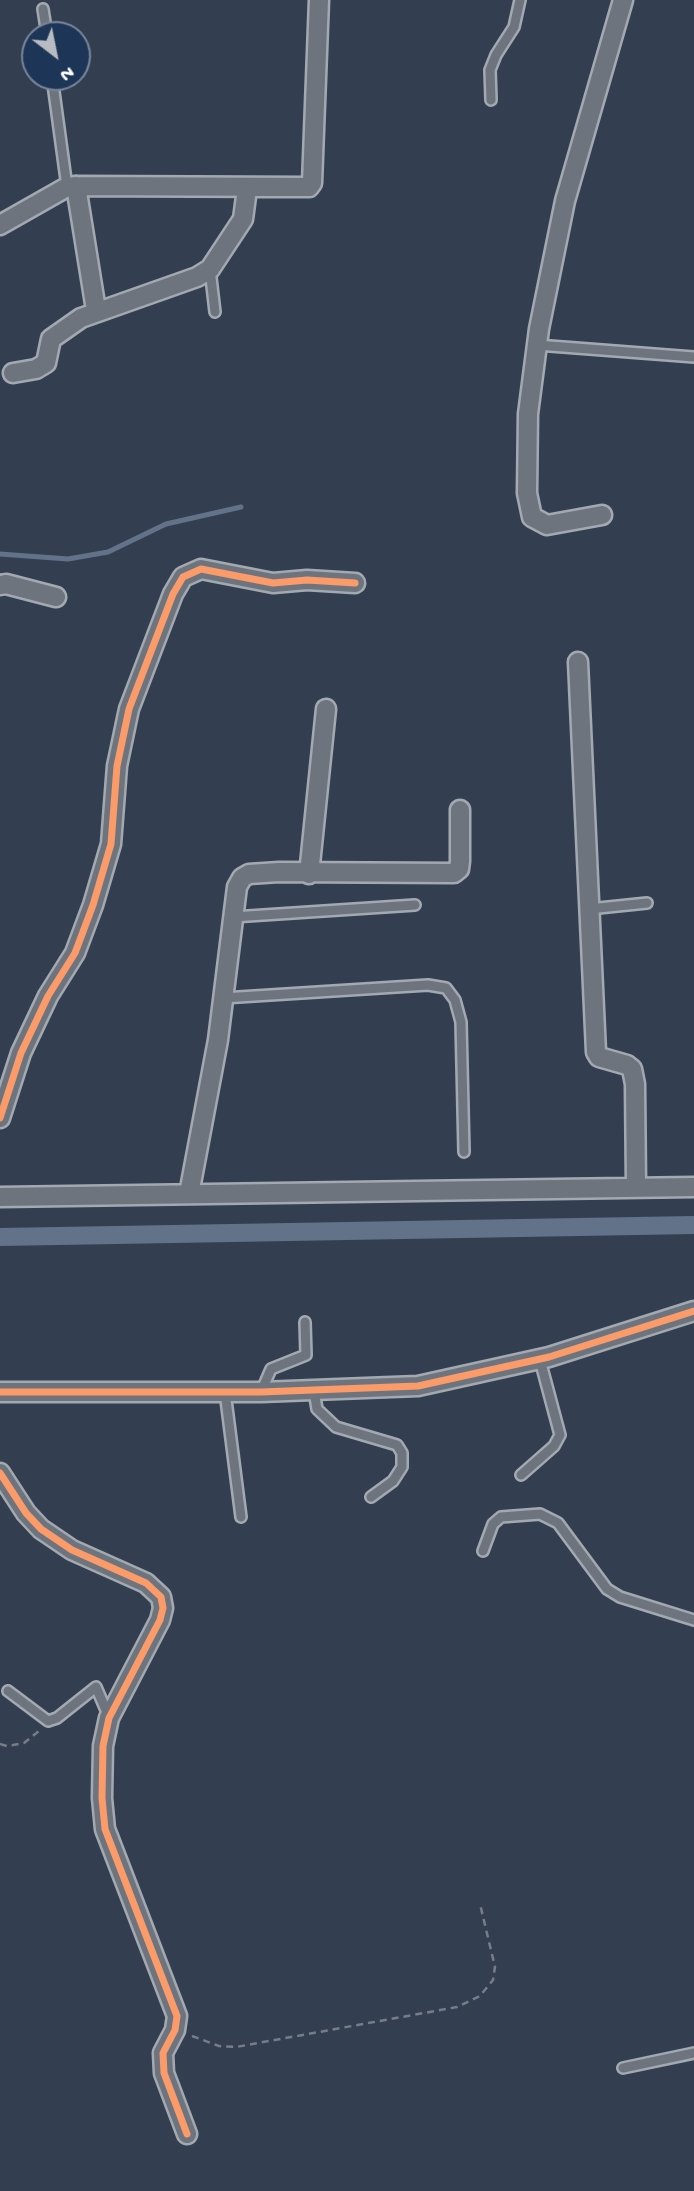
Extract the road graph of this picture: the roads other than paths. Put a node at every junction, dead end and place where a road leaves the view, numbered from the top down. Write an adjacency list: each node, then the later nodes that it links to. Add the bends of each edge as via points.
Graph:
1 (319, 0): 9 (street, via 312,183 304,190)
2 (520, 0): 7 (lane, via 514,27 490,70)
3 (623, 0): 14 (street, via 565,201)
4 (43, 9): 5 (lane)
5 (45, 21)
6 (54, 91): 8 (lane)
7 (491, 100)
8 (71, 186): 9 (street); 10 (street); 12 (street)
9 (247, 188): 11 (street, via 243,219)
10 (0, 225)
11 (210, 269): 12 (street); 13 (lane)
12 (96, 310): 16 (street, via 51,339 46,363)
13 (215, 312)
14 (537, 345): 15 (lane); 17 (street, via 528,414 527,494 532,517 547,525)
15 (694, 357)
16 (13, 373)
17 (602, 515)
18 (355, 583): 30 (street, via 273,583 201,569 183,577 129,709 117,766 111,844 93,905 75,953 21,1053)
19 (0, 585): 20 (street)
20 (56, 597)
21 (578, 662): 27 (street)
22 (326, 709): 24 (street)
23 (460, 810): 24 (street, via 460,861 454,873)
24 (309, 874): 28 (street, via 249,874 237,887)
25 (647, 903): 27 (lane)
26 (415, 905): 28 (lane)
27 (589, 909): 32 (street, via 596,1052 632,1069)
28 (233, 917): 29 (street)
29 (223, 998): 31 (lane, via 428,985 446,988 461,1022); 34 (street)
30 (0, 1118)
31 (464, 1152)
32 (636, 1187): 33 (street); 34 (street)
33 (694, 1187)
34 (189, 1194): 35 (street)
35 (0, 1197)
36 (694, 1311): 38 (street)
37 (305, 1322): 42 (lane, via 306,1355 271,1369)
38 (540, 1360): 39 (street, via 418,1386); 44 (lane, via 560,1435 554,1446)
39 (314, 1391): 42 (street); 45 (lane, via 317,1409 336,1427 391,1442 402,1453 402,1467 393,1481)
40 (0, 1392): 41 (street)
41 (225, 1392): 42 (street); 46 (lane)
42 (261, 1392)
43 (0, 1473): 50 (street, via 41,1529 72,1550 146,1583 161,1597 160,1620)
44 (520, 1475)
45 (371, 1497)
46 (241, 1517)
47 (483, 1551): 48 (lane, via 493,1524 501,1517 540,1514 558,1523 607,1589)
48 (694, 1620)
49 (8, 1691): 50 (lane, via 48,1721 96,1688)
50 (109, 1718): 53 (street, via 103,1746 105,1829 177,2016 163,2053 164,2073)
51 (694, 2053): 52 (lane)
52 (624, 2068)
53 (187, 2134)

